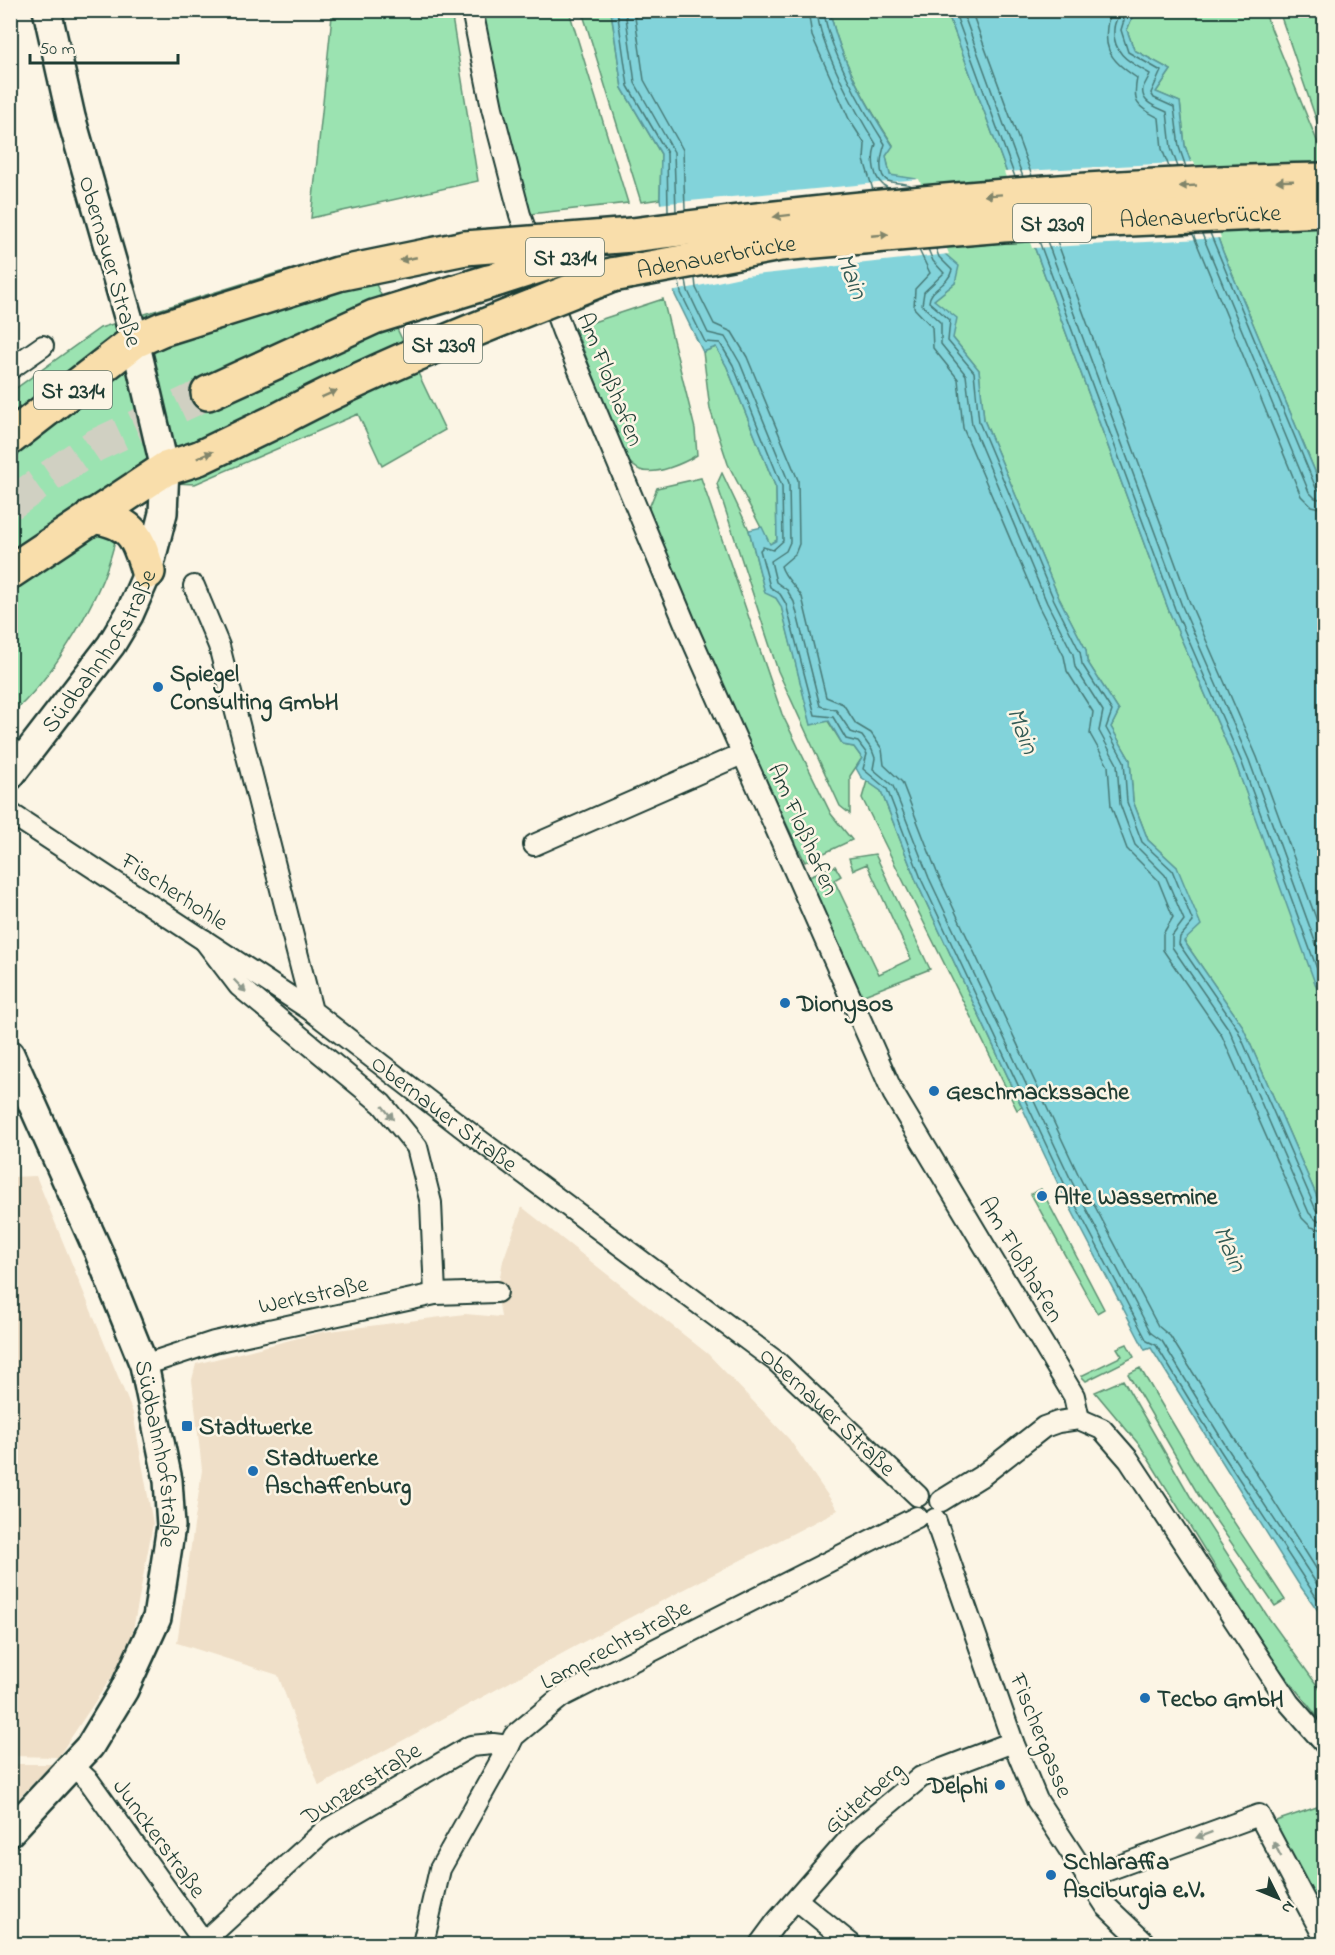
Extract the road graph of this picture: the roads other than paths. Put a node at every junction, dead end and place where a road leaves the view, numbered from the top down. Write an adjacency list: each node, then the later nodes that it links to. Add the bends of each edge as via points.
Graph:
1 (46, 10): 7 (street, Obernauer Straße, via 94,202)
2 (472, 10): 19 (street, Am Floßhafen, via 520,215 563,332)
3 (1324, 180): 5 (highway, Adenauerbrücke, one-way to 5, via 992,195)
4 (1324, 210): 6 (highway, Adenauerbrücke / St 2309, one-way to 4, via 780,244 1003,225)
5 (632, 235): 7 (highway, one-way to 7, bridge, via 465,248 338,274 180,322); 9 (highway, St 2314, bridge, via 374,317)
6 (612, 274): 9 (highway, St 2314, bridge, via 504,296); 13 (highway, St 2309, one-way to 6, bridge, via 414,356)
7 (135, 341): 12 (highway, St 2314); 13 (street, Obernauer Straße)
8 (43, 346): 10 (street)
9 (311, 347): 11 (highway, St 2314)
10 (10, 369)
11 (208, 393)
12 (10, 438)
13 (153, 477): 14 (street, Obernauer Straße); 15 (highway)
14 (163, 513): 17 (street, Südbahnhofstraße)
15 (92, 516): 16 (highway); 17 (highway, via 124,525 140,543)
16 (10, 572)
17 (148, 572): 20 (street, Südbahnhofstraße, via 111,645)
18 (194, 586): 24 (street, via 219,646)
19 (742, 754): 22 (street, Am Floßhafen); 29 (street, Am Floßhafen, via 893,1093 1070,1389)
20 (10, 776)
21 (10, 813): 23 (street, Fischerhohle)
22 (534, 845)
23 (204, 940): 24 (street, Fischerhohle); 27 (street, Obernauer Straße, one-way to 27, via 239,986 382,1104 417,1147 430,1203)
24 (312, 1011): 30 (street, Obernauer Straße, via 777,1362 918,1496 913,1509)
25 (10, 1054): 28 (street, Südbahnhofstraße)
26 (497, 1292): 27 (street, Werkstraße)
27 (435, 1294): 28 (street, Werkstraße, via 214,1342)
28 (144, 1365): 34 (street, Südbahnhofstraße, via 168,1480 171,1526 166,1571 157,1618 124,1690)
29 (1079, 1419): 30 (street, Lamprechtstraße, via 1044,1427); 32 (street, via 1102,1429 1129,1460 1288,1703)
30 (931, 1512): 31 (street, Fischergasse); 33 (street, Lamprechtstraße, via 561,1697 514,1736)
31 (1013, 1742): 36 (street, Fischergasse, via 1037,1800); 37 (street, Güterberg, via 921,1778 854,1833)
32 (1324, 1743)
33 (509, 1746): 39 (street, Dunzerstraße, via 471,1746 324,1831); 40 (street, Lamprechtstraße, via 440,1869)
34 (73, 1766): 35 (street, Südbahnhofstraße); 39 (street, Junckerstraße, via 89,1781)
35 (10, 1832)
36 (1086, 1878): 38 (street, one-way to 36, via 1259,1815); 43 (street, Fischergasse, via 1106,1906)
37 (797, 1900): 41 (street, Güterberg); 42 (street)
38 (1324, 1938)
39 (202, 1943)
40 (423, 1944)
41 (760, 1944)
42 (851, 1944)
43 (1146, 1944)

